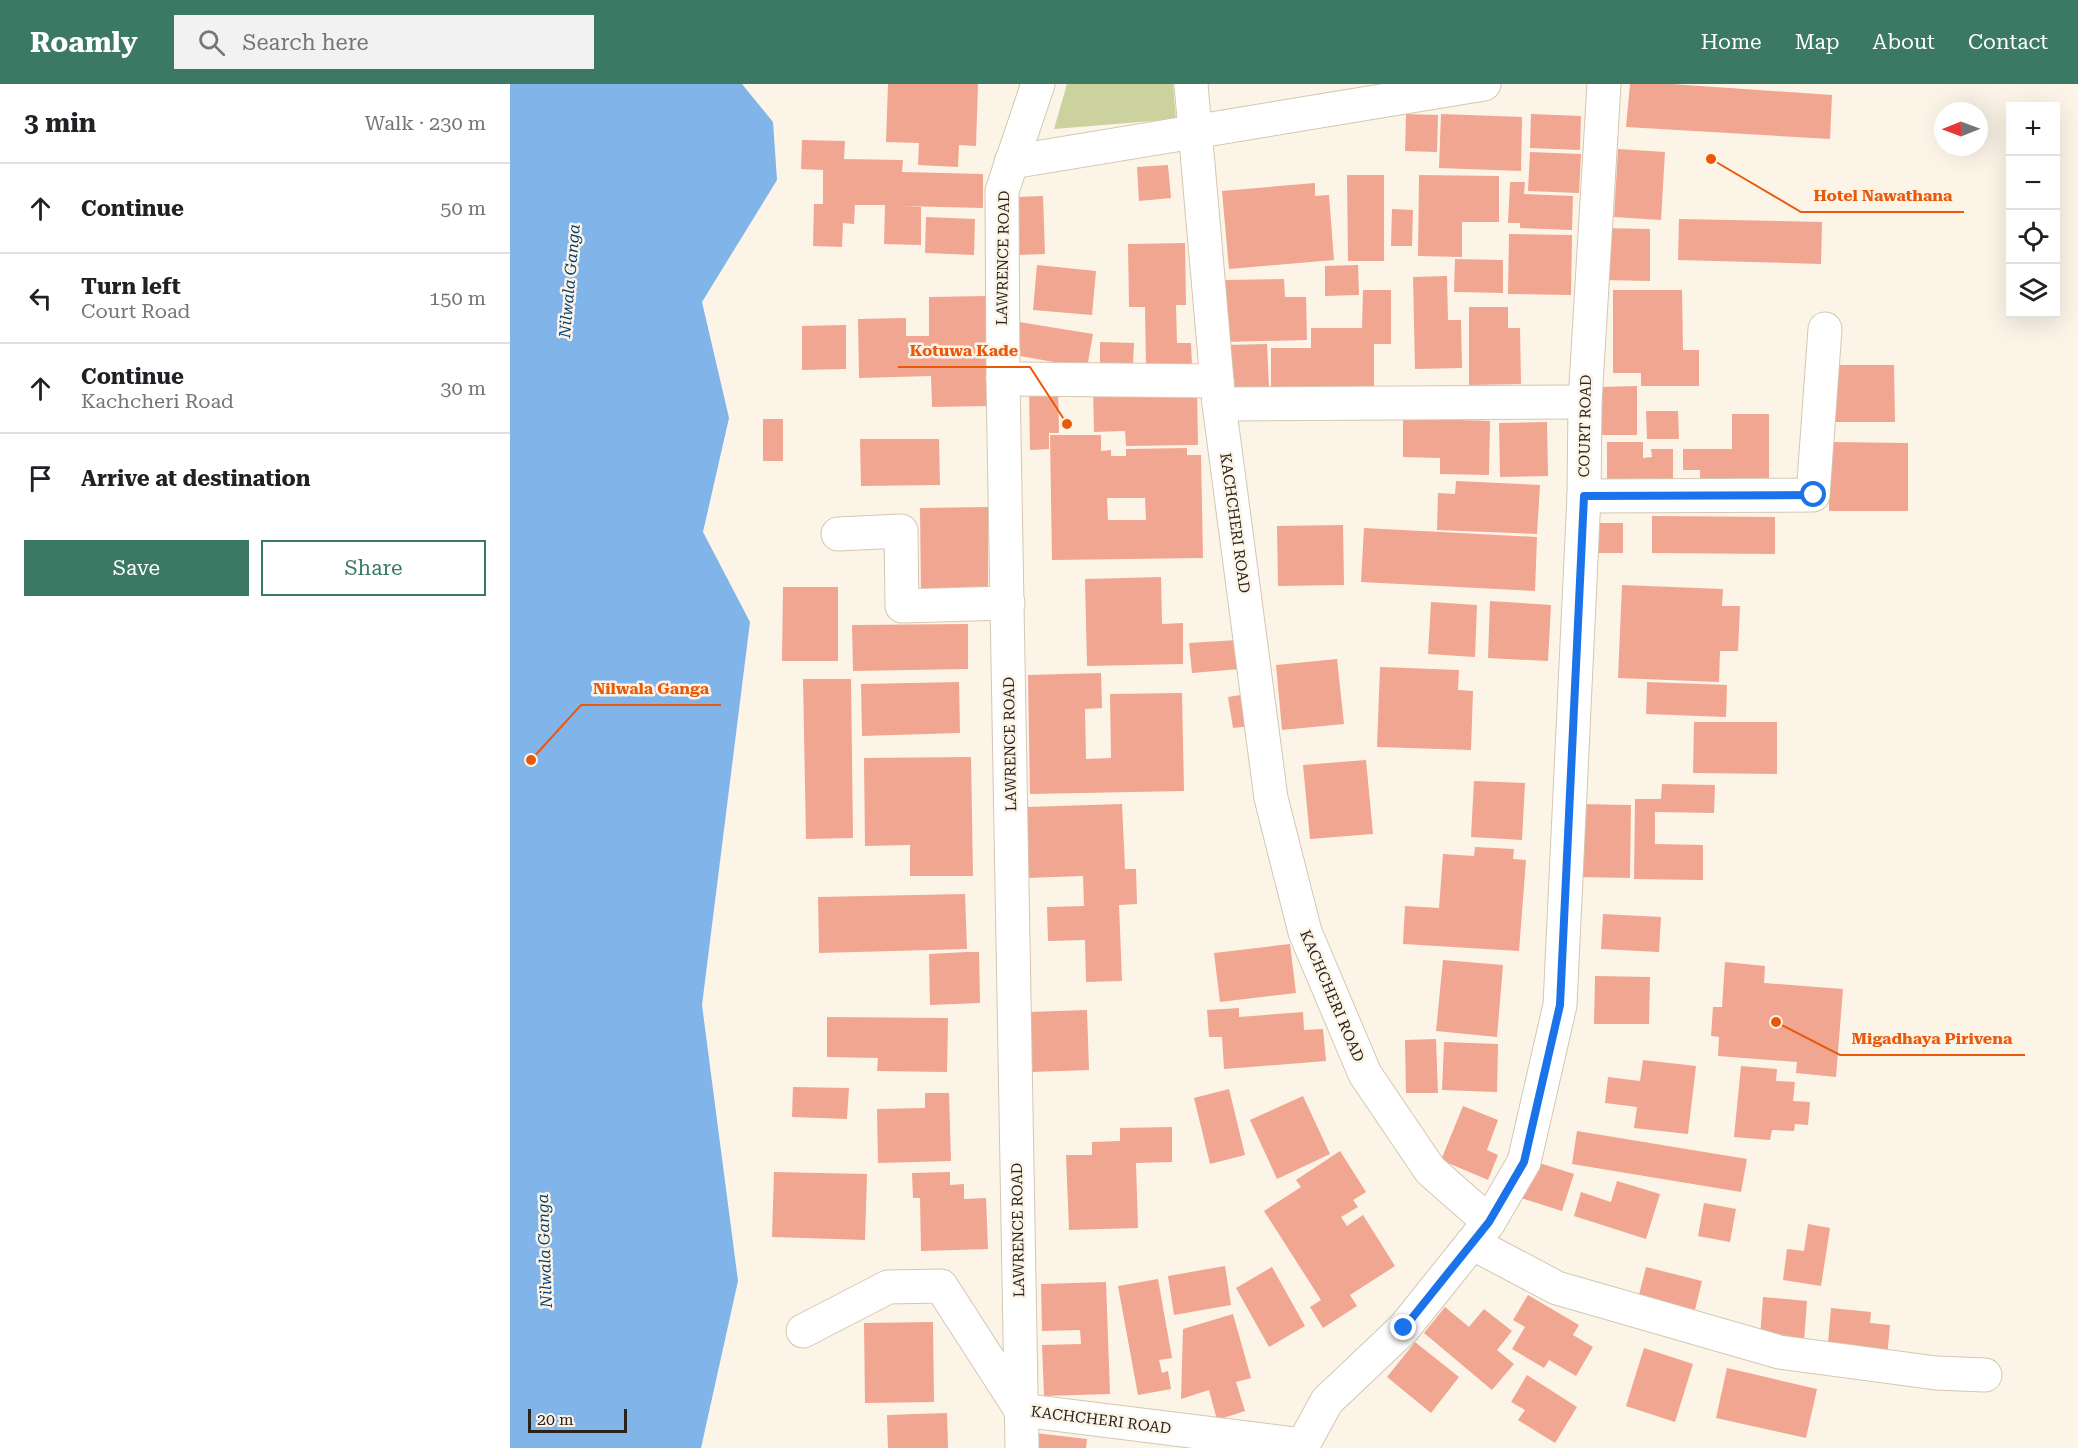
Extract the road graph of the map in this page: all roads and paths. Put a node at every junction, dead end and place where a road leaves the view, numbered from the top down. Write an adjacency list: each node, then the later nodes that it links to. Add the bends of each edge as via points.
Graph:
1 (1038, 84): 6 (street, LAWRENCE ROAD)
2 (1191, 84): 5 (street, KACHCHERI ROAD)
3 (1484, 84): 5 (street)
4 (1604, 84): 10 (street, COURT ROAD)
5 (1196, 132): 6 (street); 9 (street, KACHCHERI ROAD)
6 (1011, 162): 8 (street, LAWRENCE ROAD, via 1002,191)
7 (1825, 329): 11 (street, via 1814,495)
8 (1003, 379): 9 (street); 13 (street, LAWRENCE ROAD)
9 (1218, 393): 10 (street); 14 (street, KACHCHERI ROAD, via 1271,798 1305,932 1365,1074 1430,1170)
10 (1585, 402): 11 (street, COURT ROAD)
11 (1584, 496): 14 (street, COURT ROAD, via 1560,1005 1524,1162)
12 (838, 534): 13 (street, via 902,531 902,606)
13 (1008, 603): 17 (street, LAWRENCE ROAD)
14 (1481, 1232): 16 (street, via 1557,1288 1779,1352 1936,1373); 18 (street, KACHCHERI ROAD, via 1404,1328 1327,1401)
15 (803, 1332): 17 (street, via 888,1287 941,1286)
16 (1985, 1375)
17 (1021, 1410): 18 (street, KACHCHERI ROAD); 19 (street, LAWRENCE ROAD)
18 (1303, 1446)
19 (1022, 1448)

